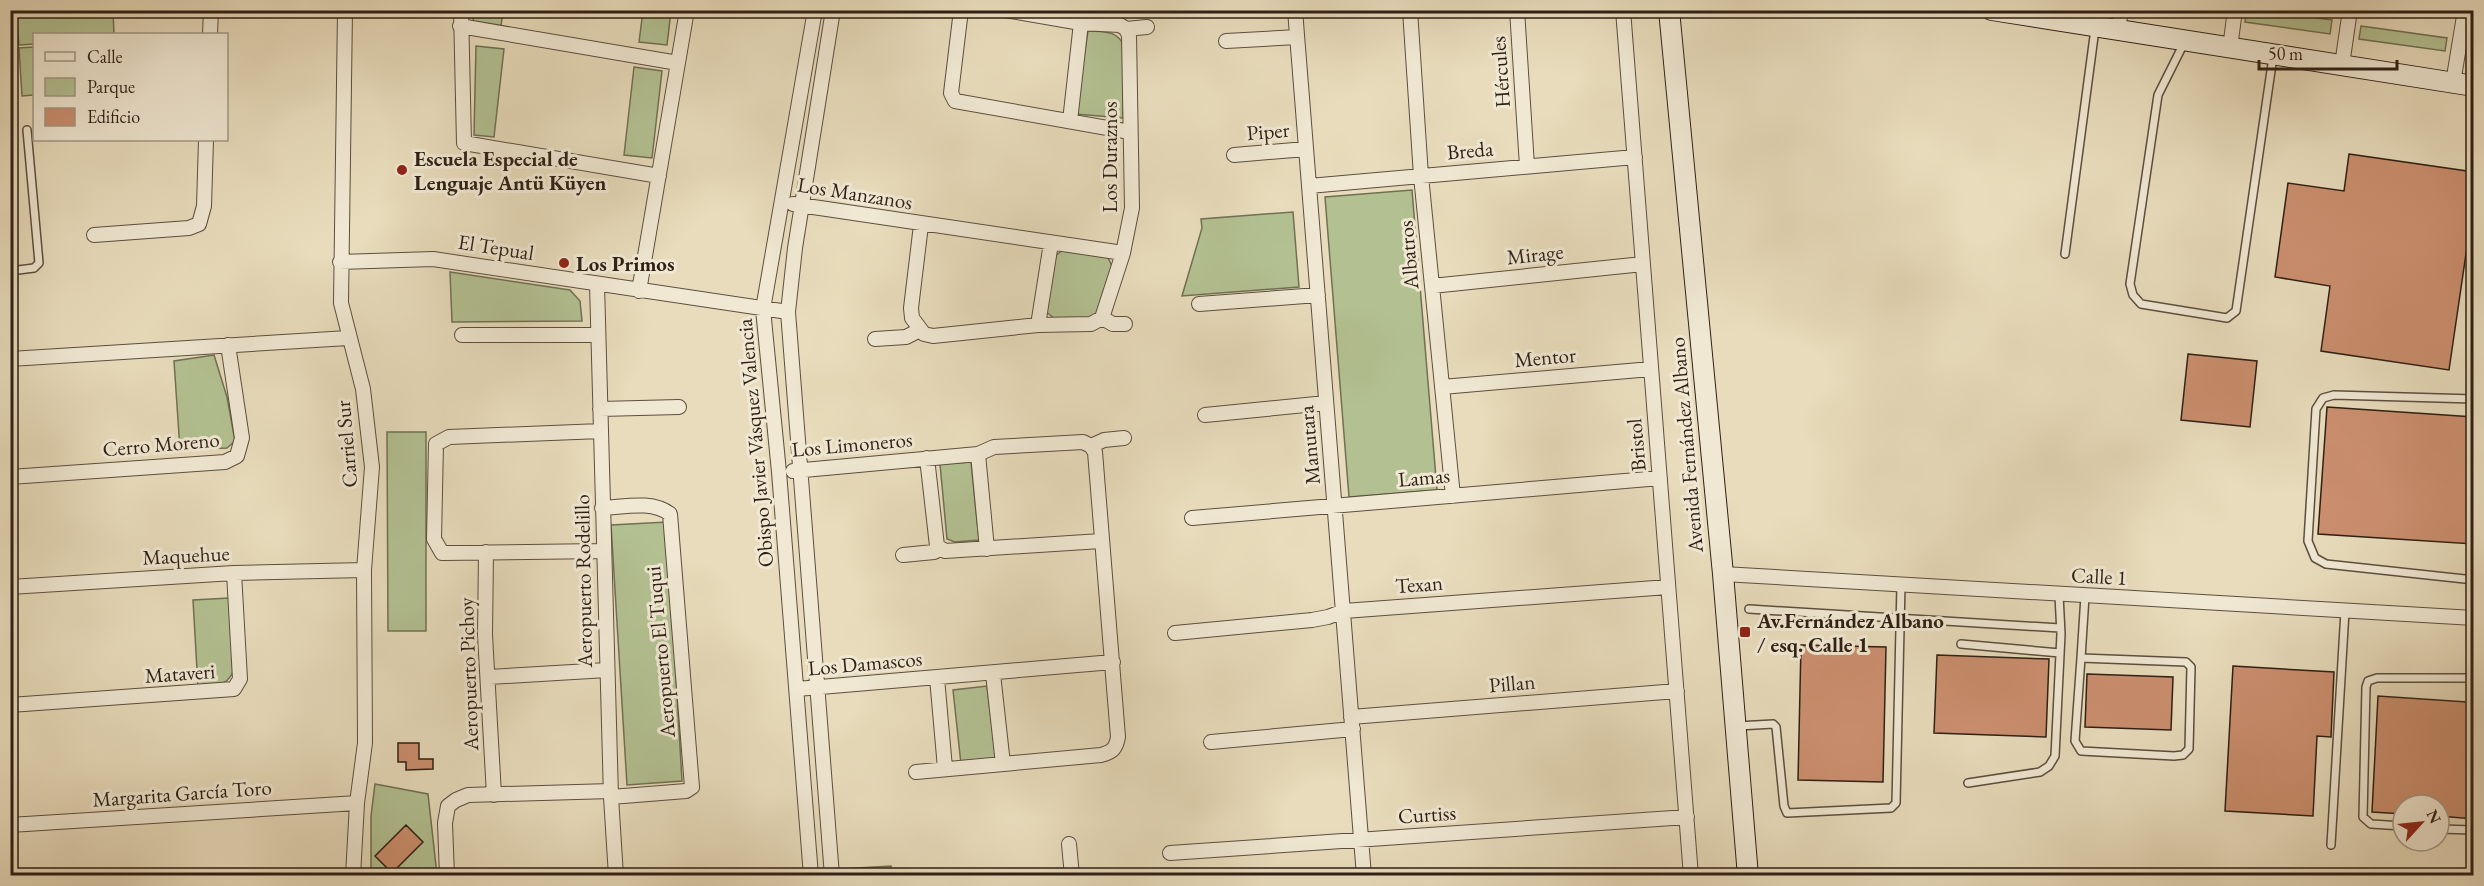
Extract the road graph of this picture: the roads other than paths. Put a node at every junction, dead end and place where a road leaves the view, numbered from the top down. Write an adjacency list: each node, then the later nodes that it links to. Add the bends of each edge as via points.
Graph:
1 (211, 10): 25 (street)
2 (345, 10): 53 (street, Carriel Sur)
3 (461, 10): 20 (street)
4 (687, 10): 31 (street)
5 (815, 10): 46 (street, Obispo Javier Vásquez Valencia)
6 (834, 10): 47 (street, Obispo Javier Vásquez Valencia)
7 (961, 10): 35 (street, via 951,93 955,101)
8 (1005, 10): 19 (street)
9 (1295, 10): 26 (street, Manutara)
10 (1410, 10): 44 (street, Albatros)
11 (1517, 10): 42 (street, Hércules)
12 (1623, 10): 41 (street, Bristol)
13 (1670, 10): 101 (street, Avenida Fernández Albano)
14 (2121, 10): 24 (street)
15 (2235, 10): 29 (street)
16 (2350, 10): 32 (street)
17 (2465, 10): 33 (street)
18 (2002, 11): 22 (street)
19 (1081, 22): 23 (street, via 1120,25); 35 (street, Los Duraznos)
20 (460, 26): 31 (street); 43 (street, via 464,143)
21 (1147, 27): 23 (street)
22 (2096, 27): 24 (street); 52 (lane)
23 (1126, 29): 37 (street, Los Duraznos)
24 (2118, 30): 28 (street)
25 (210, 33)
26 (1297, 37): 27 (street); 39 (street, Manutara)
27 (1226, 41)
28 (2185, 41): 29 (street); 30 (lane, via 2158,95 2130,284 2133,296 2141,304 2227,318 2236,311)
29 (2230, 48): 30 (street)
30 (2274, 55): 32 (street)
31 (678, 63): 43 (street)
32 (2342, 65): 33 (street)
33 (2454, 83): 34 (street)
34 (2474, 86)
35 (1070, 121): 37 (street)
36 (27, 130): 55 (lane, via 39,263 34,268)
37 (1130, 132): 51 (street, Los Duraznos, via 1132,208)
38 (206, 141): 49 (street, via 204,206 199,224)
39 (1306, 148): 40 (street, Piper); 45 (street, Manutara)
40 (1234, 155)
41 (1635, 157): 42 (street, Breda); 54 (street, Bristol)
42 (1527, 166): 44 (street, Breda)
43 (658, 176): 58 (street)
44 (1421, 176): 45 (street, Breda); 57 (street, Albatros)
45 (1309, 186): 59 (street, Manutara)
46 (782, 202): 47 (street, Los Manzanos); 61 (street, Obispo Javier Vásquez Valencia)
47 (801, 205): 48 (street, Los Manzanos); 62 (street, Obispo Javier Vásquez Valencia)
48 (921, 225): 50 (street, Los Manzanos, via 945,225); 66 (street, Los Manzanos, via 911,308)
49 (94, 235)
50 (1051, 243): 51 (street, Los Manzanos); 65 (street)
51 (1123, 253): 63 (street, Los Duraznos)
52 (2065, 254)
53 (340, 262): 56 (street, El Tepual, via 433,259); 69 (street, Carriel Sur, via 341,303)
54 (1643, 264): 57 (street, Mirage); 73 (street, Bristol)
55 (10, 271)
56 (597, 284): 58 (street, El Tepual); 68 (street, Aeropuerto Rodelillo)
57 (1432, 286): 74 (street, Albatros)
58 (639, 291): 61 (street, El Tepual)
59 (1318, 295): 60 (street); 76 (street, Manutara)
60 (1199, 304)
61 (763, 309): 62 (street, El Tepual); 86 (street, Obispo Javier Vásquez Valencia)
62 (788, 312): 85 (street, Obispo Javier Vásquez Valencia)
63 (1102, 318): 64 (street, via 1113,324); 65 (street, via 1091,324)
64 (1125, 324)
65 (1038, 325): 66 (street, via 933,336)
66 (920, 330): 70 (street, via 906,337)
67 (462, 335): 68 (street)
68 (598, 335): 78 (street, Aeropuerto Rodelillo)
69 (348, 338): 71 (street); 99 (street, Carriel Sur, via 363,389 371,444 372,490)
70 (875, 339)
71 (228, 345): 72 (street); 87 (street, Cerro Moreno, via 242,438 237,456 225,462)
72 (10, 359)
73 (1651, 369): 74 (street, Mentor); 88 (street, Bristol)
74 (1442, 387): 89 (street, Albatros)
75 (2474, 399): 102 (lane, via 2334,395 2323,398 2316,409 2308,541 2314,558 2326,564)
76 (1326, 403): 79 (street); 90 (street, Manutara)
77 (679, 407): 78 (street)
78 (600, 409): 80 (street, Aeropuerto Rodelillo)
79 (1204, 415)
80 (601, 431): 91 (street, Aeropuerto Rodelillo); 97 (street, via 449,436 436,444 434,539 442,553)
81 (1124, 438): 82 (street, Los Limoneros)
82 (1091, 446): 83 (street, Los Limoneros, via 1083,442 994,447); 93 (street, via 1098,468)
83 (978, 454): 84 (street, Los Limoneros); 95 (street)
84 (927, 458): 85 (street, Los Limoneros); 94 (street, Los Limoneros)
85 (800, 470): 86 (street, Los Limoneros); 124 (street, Obispo Javier Vásquez Valencia)
86 (779, 472): 125 (street, Obispo Javier Vásquez Valencia)
87 (10, 477)
88 (1660, 478): 89 (street, Lamas); 105 (street, Bristol)
89 (1453, 496): 90 (street, Lamas)
90 (1335, 506): 92 (street, Lamas); 109 (street, Manutara)
91 (602, 508): 96 (street, Aeropuerto Rodelillo); 135 (street, Aeropuerto El Tuqui, via 648,505 670,514 692,787 686,791)
92 (1192, 518)
93 (1101, 541): 95 (street); 118 (street)
94 (940, 549): 95 (street); 98 (street)
95 (987, 549)
96 (603, 551): 97 (street); 119 (street, Aeropuerto Rodelillo)
97 (486, 552): 121 (street, Aeropuerto Pichoy)
98 (903, 555)
99 (364, 570): 100 (street, Maquehue); 137 (street, Carriel Sur, via 365,743)
100 (234, 573): 104 (street, Maquehue); 127 (street, Mataveri, via 240,679 234,689)
101 (1723, 574): 103 (street, Calle 1); 129 (street, Avenida Fernández Albano)
102 (2474, 580)
103 (1901, 585): 106 (street, Calle 1); 111 (lane)
104 (10, 587)
105 (1668, 587): 109 (street, Texan); 126 (street, Bristol)
106 (2059, 595): 107 (street, Calle 1); 113 (lane)
107 (2085, 596): 110 (street, Calle 1); 117 (lane)
108 (1749, 609): 111 (lane)
109 (1344, 611): 114 (street, Texan, via 1312,620); 128 (street, Manutara)
110 (2345, 611): 112 (street, Calle 1); 145 (lane)
111 (1901, 618): 113 (lane); 129 (lane, via 1896,803 1891,808 1787,813 1776,727)
112 (2474, 618)
113 (2060, 628): 116 (lane)
114 (1175, 633)
115 (1961, 644): 116 (lane)
116 (2060, 653): 134 (lane, via 2055,756 2049,766 2040,772)
117 (2081, 658): 117 (lane, via 2075,741 2080,751 2174,756 2189,749 2191,667 2186,662)
118 (1113, 662): 120 (street, Los Damascos); 131 (street, via 1116,748 1101,755)
119 (607, 670): 121 (street); 135 (street, Aeropuerto Rodelillo)
120 (993, 674): 122 (street, Los Damascos); 131 (street)
121 (489, 677): 136 (street, Aeropuerto Pichoy)
122 (937, 678): 124 (street, Los Damascos); 132 (street, Los Damascos)
123 (2474, 678): 140 (lane, via 2368,681 2363,817 2371,824)
124 (818, 688): 125 (street, Los Damascos); 151 (street, Obispo Javier Vásquez Valencia)
125 (798, 689): 150 (street, Obispo Javier Vásquez Valencia)
126 (1677, 691): 128 (street, Pillan); 138 (street, Bristol)
127 (10, 705)
128 (1352, 723): 130 (street, Pillan); 143 (street, Manutara)
129 (1735, 726): 155 (street, Avenida Fernández Albano)
130 (1211, 742)
131 (1003, 764): 132 (street)
132 (945, 768): 133 (street)
133 (916, 772)
134 (1968, 783)
135 (610, 794): 136 (street); 149 (street, Aeropuerto Rodelillo)
136 (494, 795): 148 (street, via 468,795 447,806)
137 (357, 803): 139 (street, Margarita García Toro); 147 (street, Carriel Sur)
138 (1687, 817): 143 (street, Curtiss); 154 (street, Bristol)
139 (10, 825)
140 (2391, 825)
141 (2451, 829): 142 (lane)
142 (2474, 830)
143 (1361, 839): 146 (street, Curtiss); 153 (street, Manutara)
144 (1069, 844): 152 (street)
145 (2331, 845)
146 (1170, 854)
147 (353, 876)
148 (447, 876)
149 (616, 876)
150 (811, 876)
151 (832, 876)
152 (1072, 876)
153 (1364, 876)
154 (1692, 876)
155 (1748, 876)

